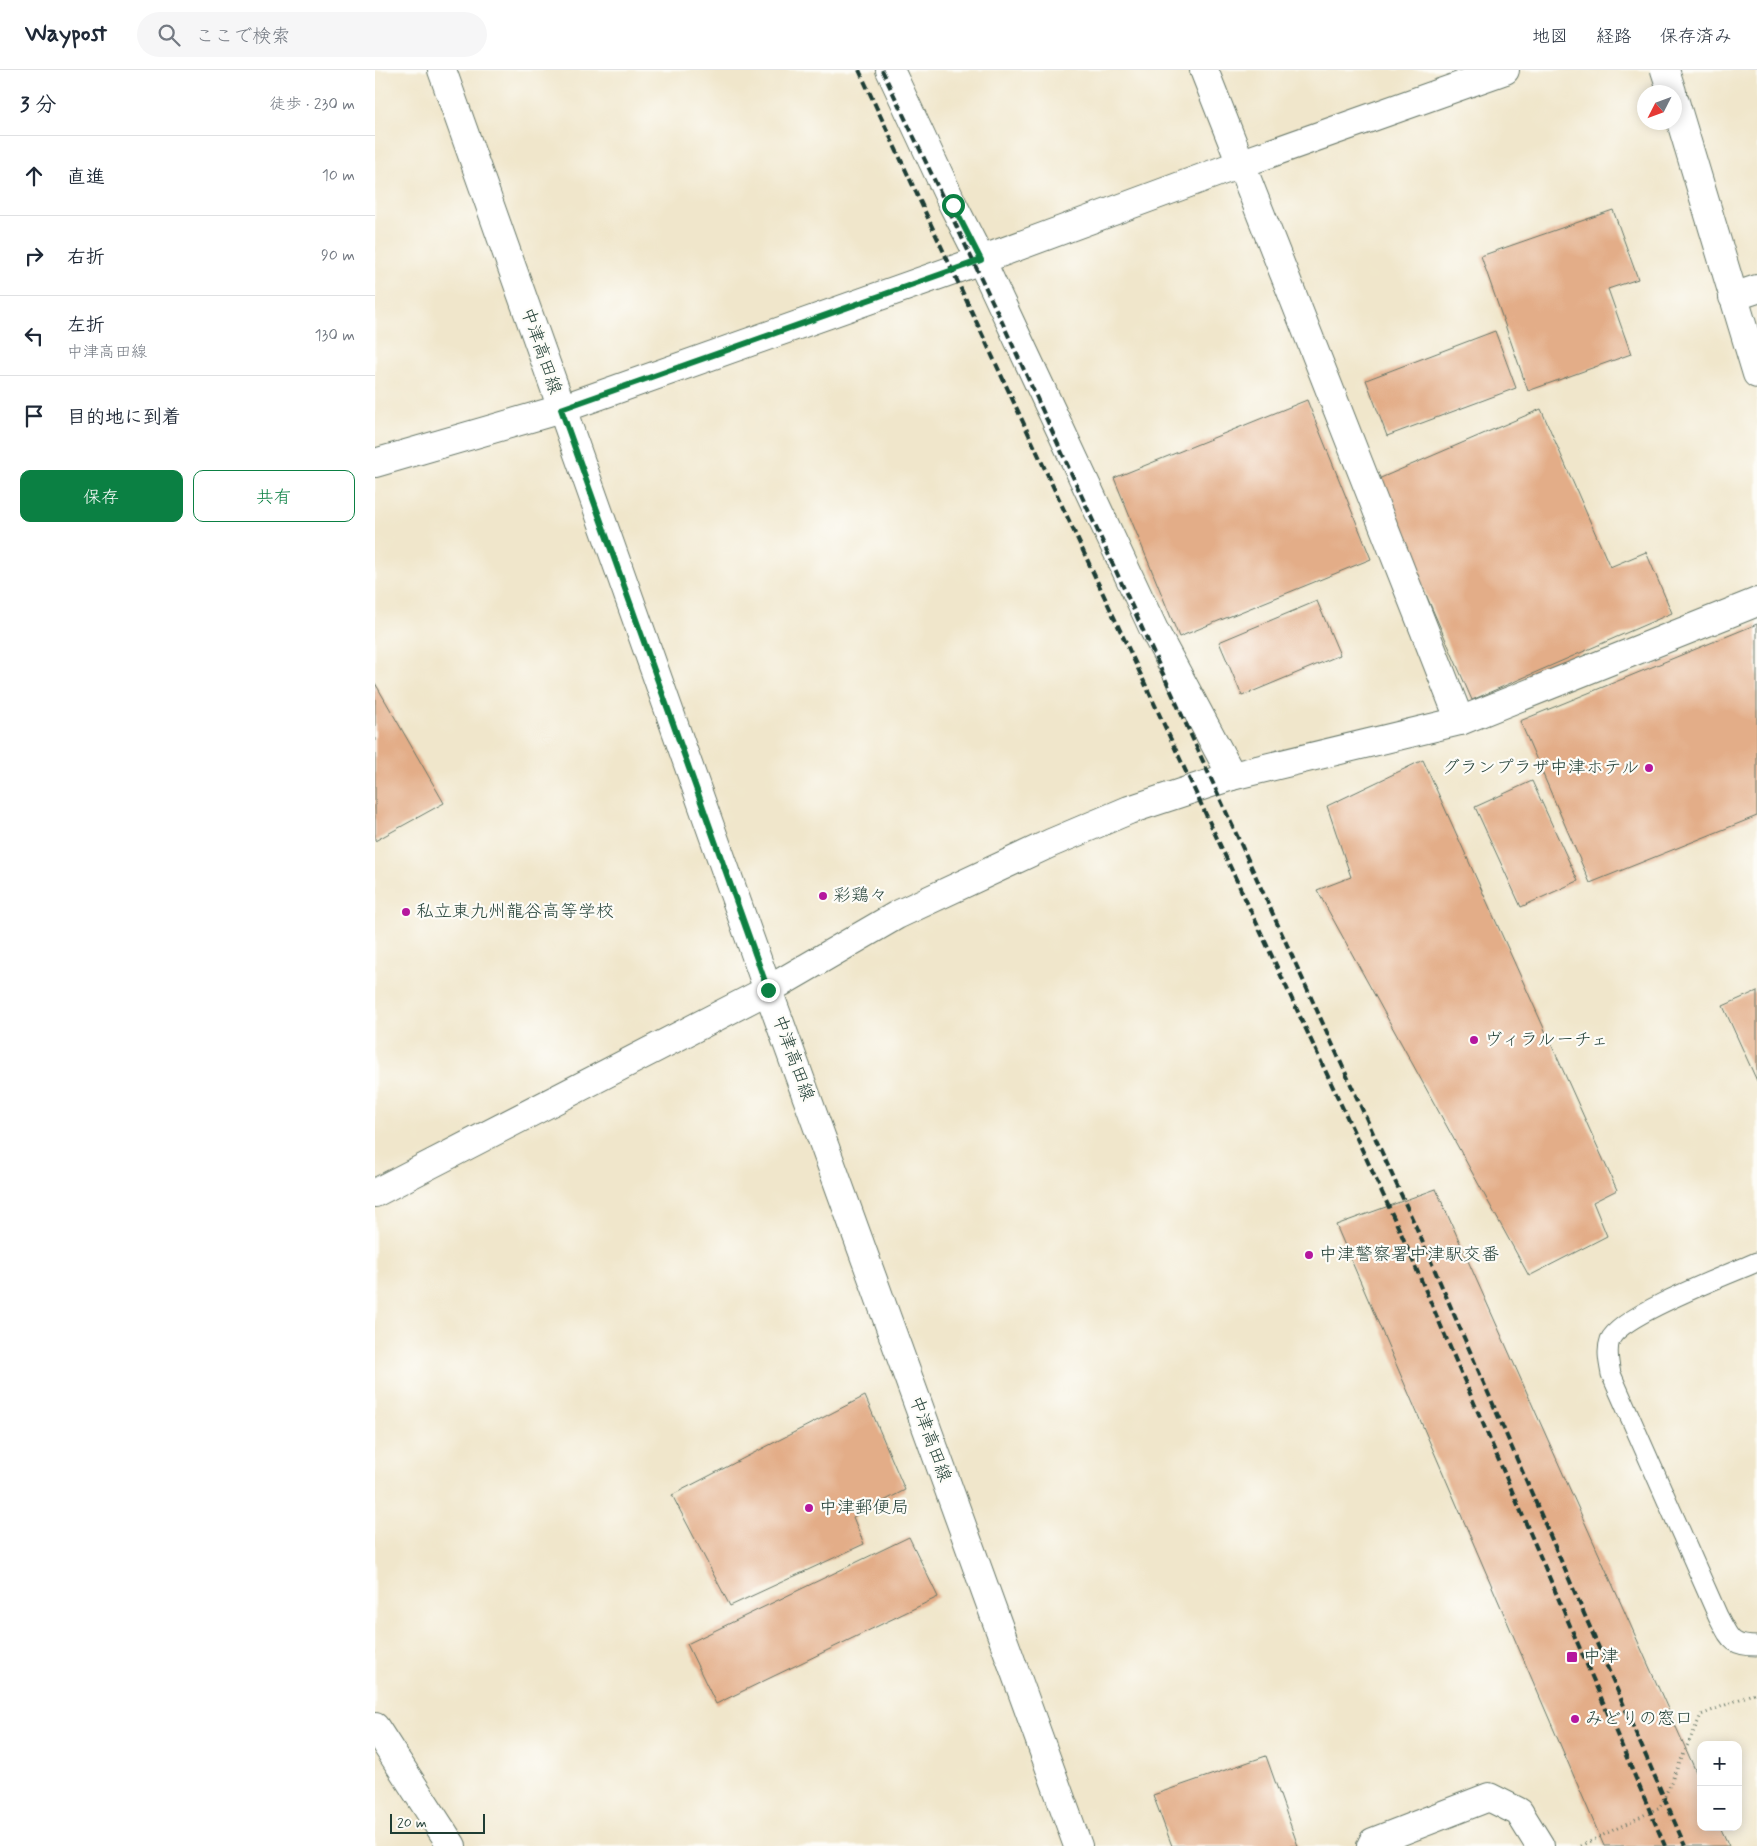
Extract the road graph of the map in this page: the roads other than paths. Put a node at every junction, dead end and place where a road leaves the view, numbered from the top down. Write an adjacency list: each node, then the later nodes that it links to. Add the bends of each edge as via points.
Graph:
1 (442, 70): 12 (street, 中津高田線)
2 (890, 70): 9 (street)
3 (1204, 70): 8 (street)
4 (1505, 70): 8 (street)
5 (1665, 70): 6 (street)
6 (1670, 85)
7 (1682, 121): 10 (street)
8 (1240, 164): 9 (street); 15 (street)
9 (981, 260): 12 (street); 16 (street, via 1154,630)
10 (1745, 293): 11 (street)
11 (1757, 374)
12 (561, 409): 13 (street); 17 (street, 中津高田線)
13 (375, 463)
14 (1757, 602): 15 (street)
15 (1460, 720): 16 (street)
16 (1232, 776): 17 (street, via 1129,810 1043,847 897,915)
17 (768, 990): 18 (street); 23 (street, 中津高田線)
18 (375, 1193)
19 (1757, 1262): 20 (lane, via 1634,1317 1610,1339 1607,1354 1611,1374 1717,1616 1733,1642)
20 (1757, 1646)
21 (375, 1727): 22 (street)
22 (453, 1846)
23 (1077, 1846)
24 (1371, 1846): 25 (street, via 1373,1842 1489,1797 1519,1812)
25 (1540, 1846)

